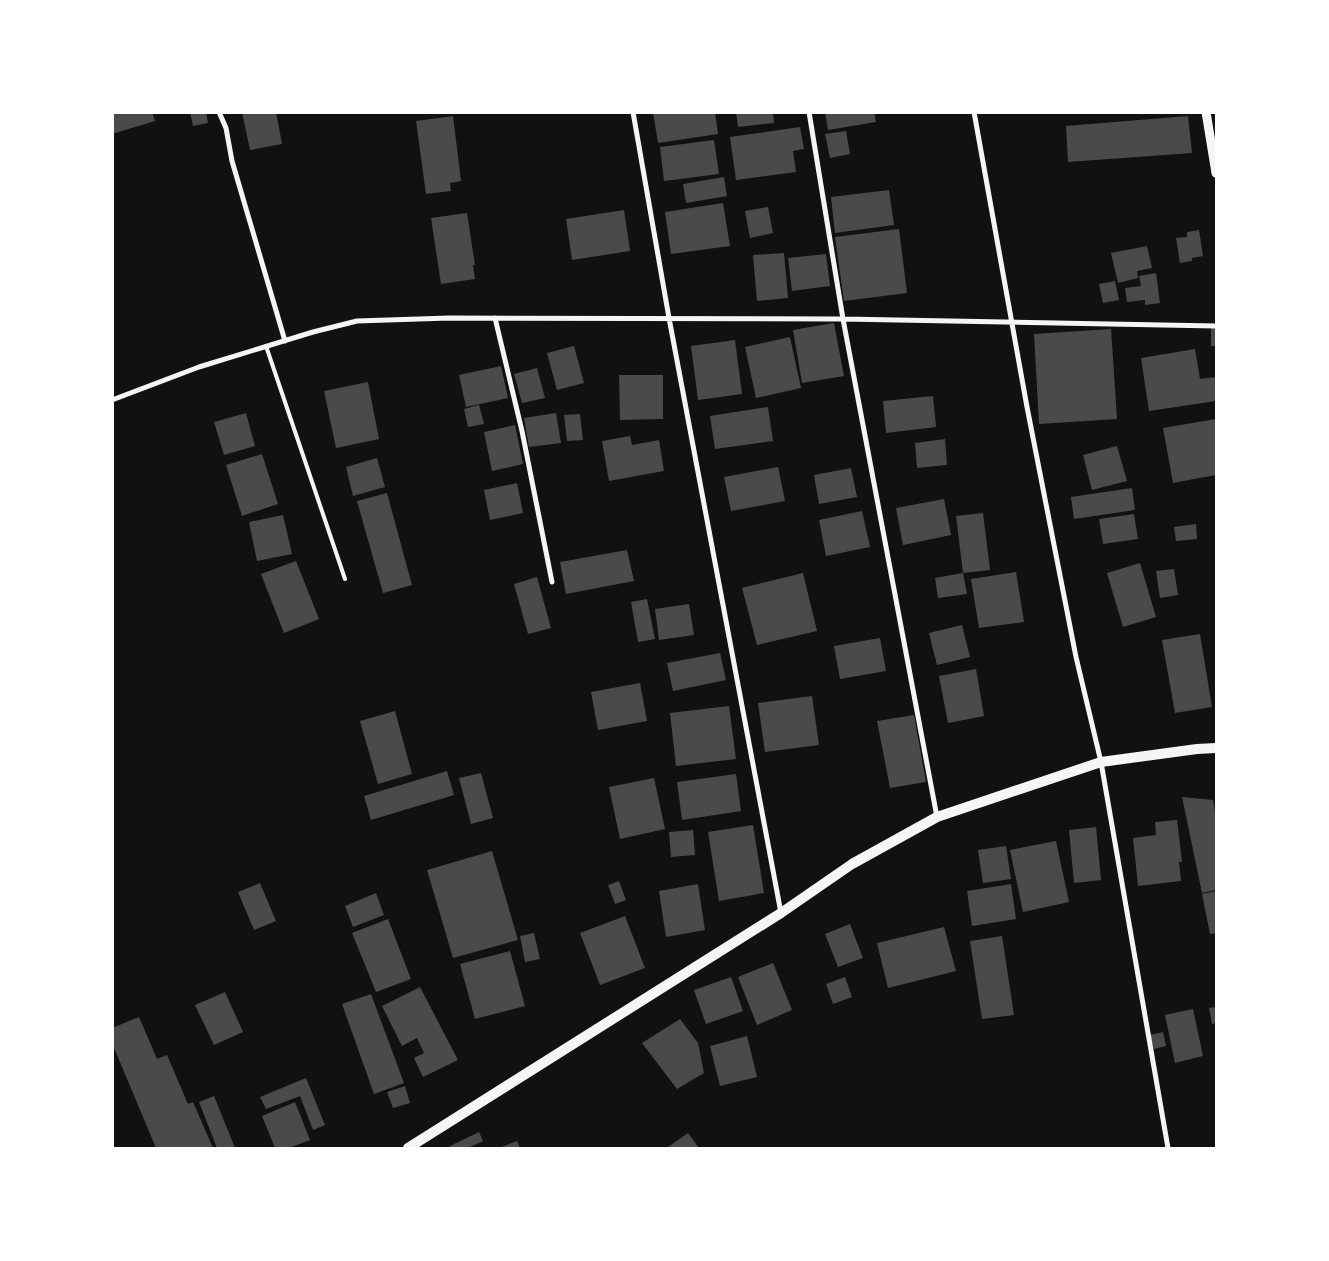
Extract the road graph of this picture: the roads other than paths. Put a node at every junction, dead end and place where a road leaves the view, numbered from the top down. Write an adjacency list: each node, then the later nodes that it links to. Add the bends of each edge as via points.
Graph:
1 (219, 112): 12 (street)
2 (633, 112): 8 (street)
3 (809, 112): 9 (street)
4 (974, 112): 10 (street)
5 (1206, 112): 6 (street)
6 (1216, 173)
7 (495, 318): 8 (street); 12 (street, via 357,321); 16 (street, via 522,431)
8 (670, 318): 9 (street); 20 (street)
9 (844, 318): 10 (street); 19 (street)
10 (1011, 321): 11 (street); 18 (street, via 1074,648)
11 (1216, 326)
12 (285, 340): 13 (street)
13 (266, 346): 14 (street); 15 (lane)
14 (112, 400)
15 (345, 579)
16 (552, 582)
17 (1216, 748): 18 (main road)
18 (1102, 762): 19 (main road); 22 (street)
19 (937, 817): 20 (main road, via 852,864)
20 (781, 913): 21 (main road)
21 (408, 1148)
22 (1168, 1148)

